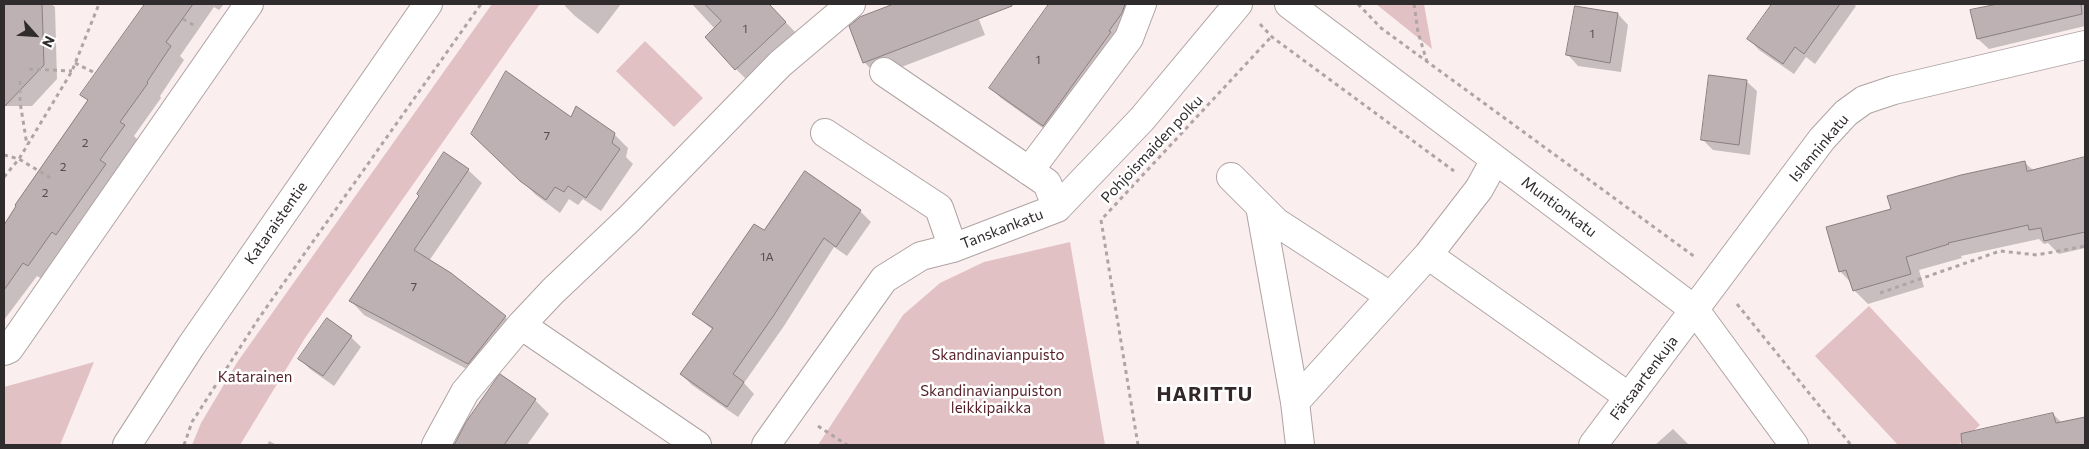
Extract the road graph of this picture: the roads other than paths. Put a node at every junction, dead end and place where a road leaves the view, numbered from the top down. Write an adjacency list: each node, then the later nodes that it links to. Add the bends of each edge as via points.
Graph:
1 (249, 4): 20 (street, via 9,349)
2 (428, 4): 23 (street, Kataraistentie, via 191,346)
3 (851, 4): 19 (street, via 780,64 629,220)
4 (1142, 4): 11 (street, via 1129,38)
5 (1238, 4): 14 (street, Tanskankatu, via 1142,119)
6 (1289, 4): 10 (street, Muntionkatu)
7 (2085, 45): 18 (street, Islanninkatu, via 1864,100 1822,138)
8 (884, 72): 11 (street)
9 (825, 133): 15 (street, via 938,208)
10 (1495, 160): 16 (street, via 1479,189); 18 (street, Muntionkatu)
11 (1029, 171): 14 (street, via 1047,183)
12 (1231, 177): 13 (street)
13 (1260, 206): 17 (street, via 1276,222); 22 (street)
14 (1056, 208): 15 (street, Tanskankatu)
15 (952, 248): 26 (street, Tanskankatu, via 921,256 884,278)
16 (1428, 255): 17 (street); 21 (street)
17 (1390, 296): 22 (street)
18 (1695, 310): 21 (street, Färsaartenkuja); 29 (street, Muntionkatu)
19 (521, 325): 24 (street, via 466,392); 25 (street)
20 (4, 351)
21 (1629, 397): 28 (street, Färsaartenkuja)
22 (1295, 402): 27 (street)
23 (127, 445)
24 (436, 445)
25 (697, 445)
26 (766, 445)
27 (1300, 445)
28 (1593, 445)
29 (1794, 445)

